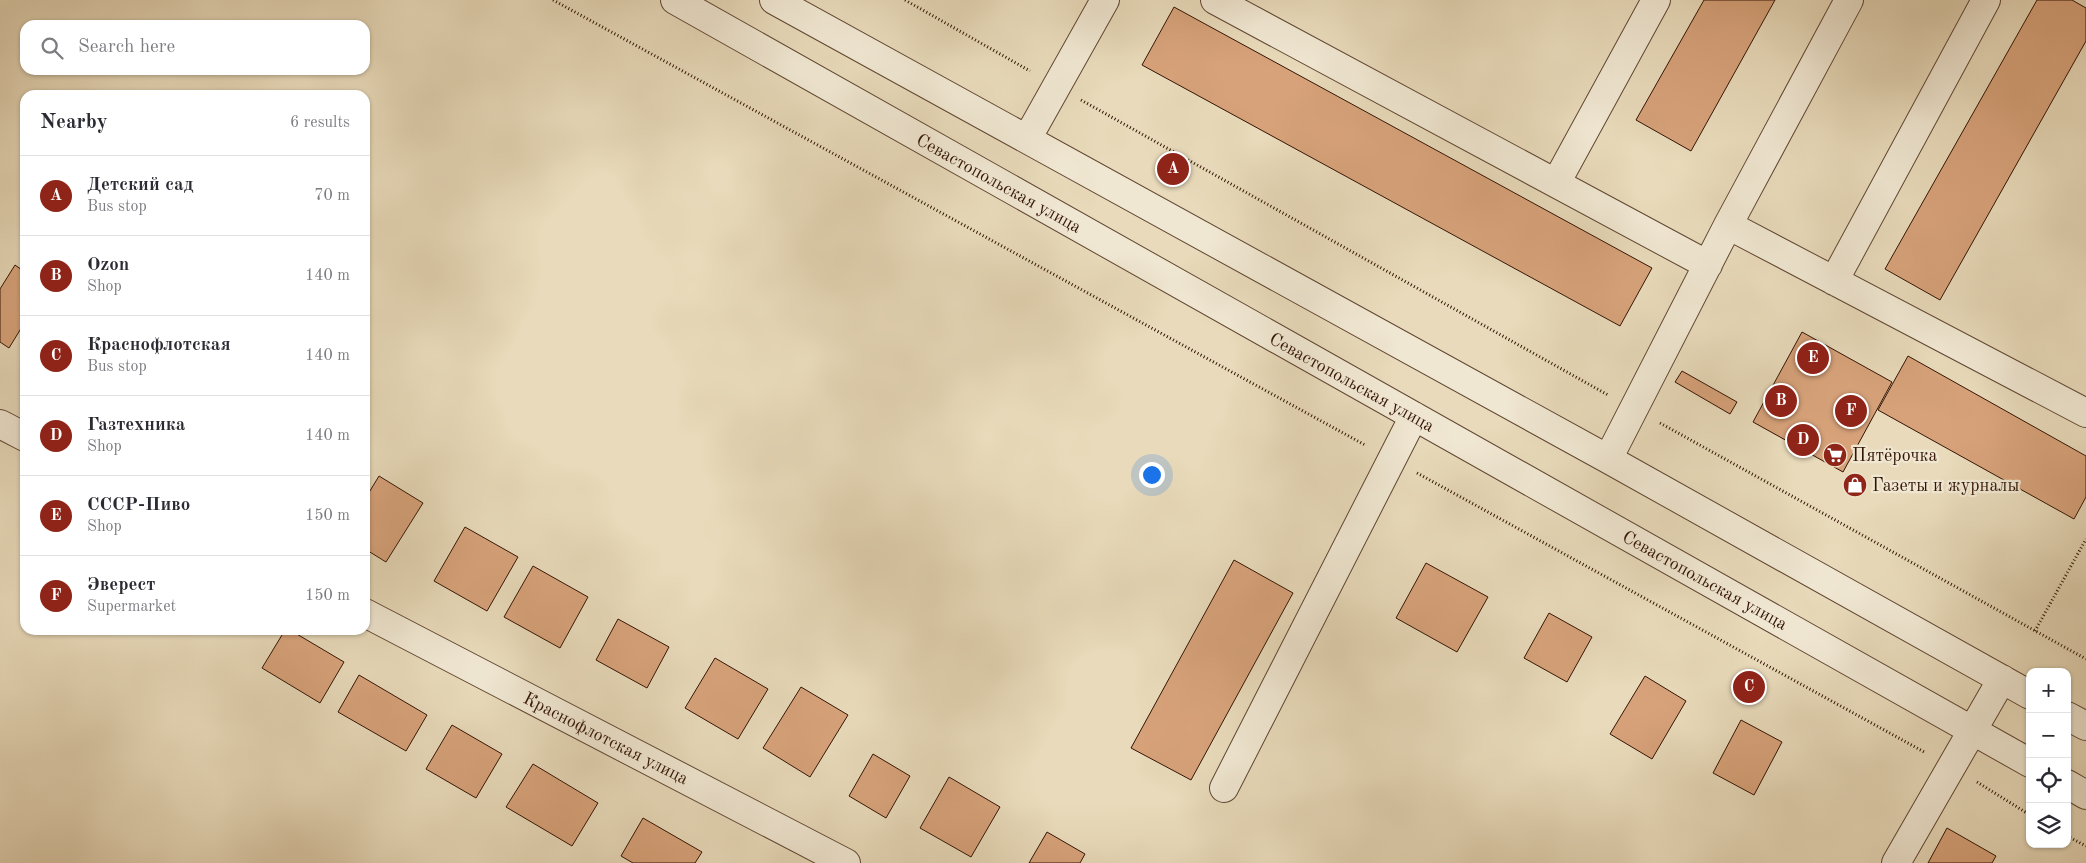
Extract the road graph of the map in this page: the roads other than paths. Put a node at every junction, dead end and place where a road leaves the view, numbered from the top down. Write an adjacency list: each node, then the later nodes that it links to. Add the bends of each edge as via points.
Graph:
1 (674, 0): 14 (street, Севастопольская улица)
2 (774, 0): 8 (street)
3 (1104, 0): 8 (street)
4 (1215, 0): 9 (street)
5 (1656, 0): 9 (street)
6 (1849, 0): 10 (street)
7 (1986, 0): 12 (street)
8 (1027, 139): 17 (street)
9 (1556, 183): 11 (street)
10 (1728, 225): 11 (street); 12 (street)
11 (1708, 265): 17 (street)
12 (1834, 281): 13 (street)
13 (2086, 413)
14 (1414, 416): 23 (street, Севастопольская улица); 26 (street)
15 (0, 424): 16 (street)
16 (20, 434)
17 (1608, 459): 19 (street)
18 (370, 616): 28 (street, Краснофлотская улица)
19 (2002, 679): 20 (street); 23 (street)
20 (2026, 693)
21 (2071, 718): 22 (street)
22 (2086, 726)
23 (1972, 731): 24 (street, Севастопольская улица); 29 (street)
24 (2026, 761)
25 (2071, 786): 27 (street)
26 (1224, 788)
27 (2086, 794)
28 (846, 863)
29 (1896, 863)

